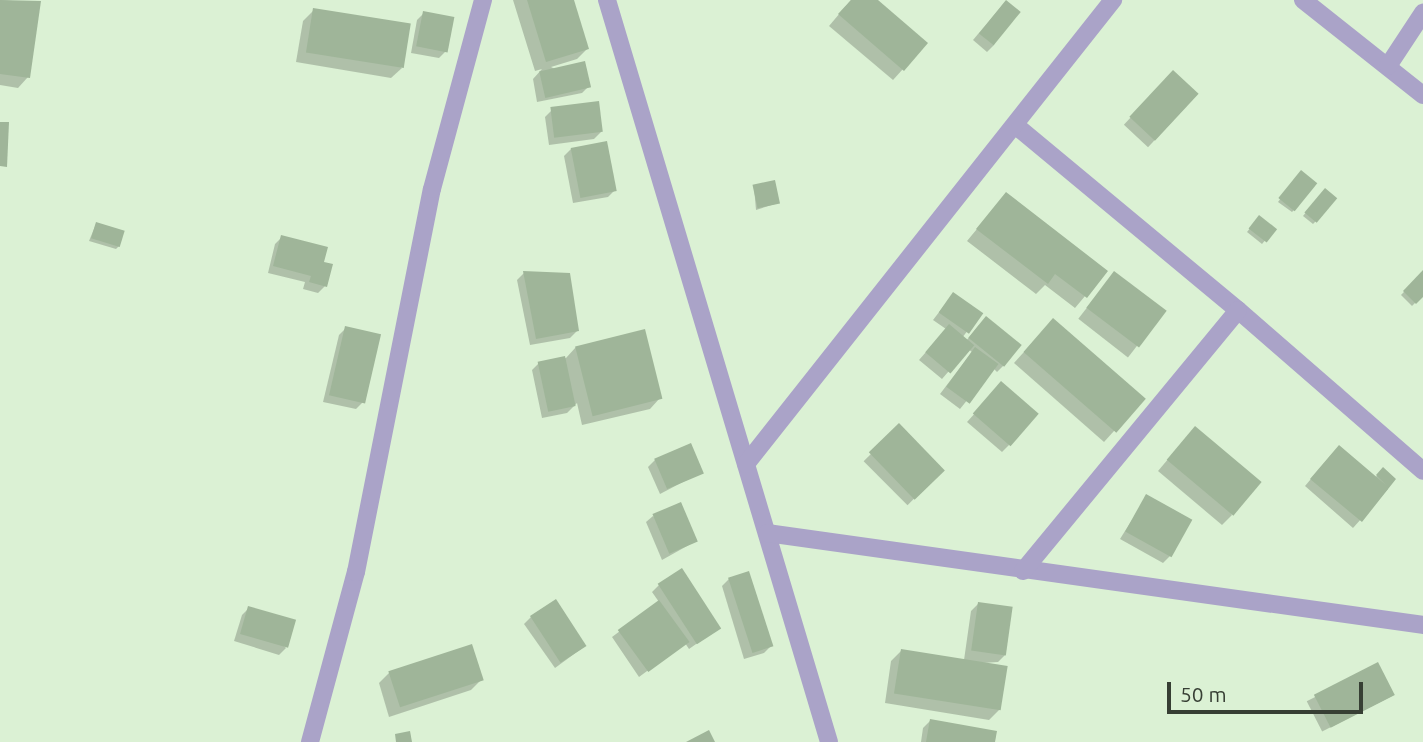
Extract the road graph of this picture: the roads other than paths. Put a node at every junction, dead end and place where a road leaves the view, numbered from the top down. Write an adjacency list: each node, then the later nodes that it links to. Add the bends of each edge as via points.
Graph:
1 (483, 0): 15 (street, via 432,189 356,572)
2 (1113, 0): 8 (street)
3 (1303, 0): 6 (street)
4 (612, 3): 10 (street)
5 (1423, 13): 6 (street)
6 (1388, 66): 7 (street)
7 (1423, 95)
8 (1015, 125): 9 (street); 10 (street)
9 (1238, 310): 11 (street); 13 (street)
10 (746, 464): 12 (street)
11 (1423, 471)
12 (767, 533): 13 (street); 16 (street)
13 (1023, 571): 14 (street)
14 (1423, 625)
15 (310, 742)
16 (829, 742)

